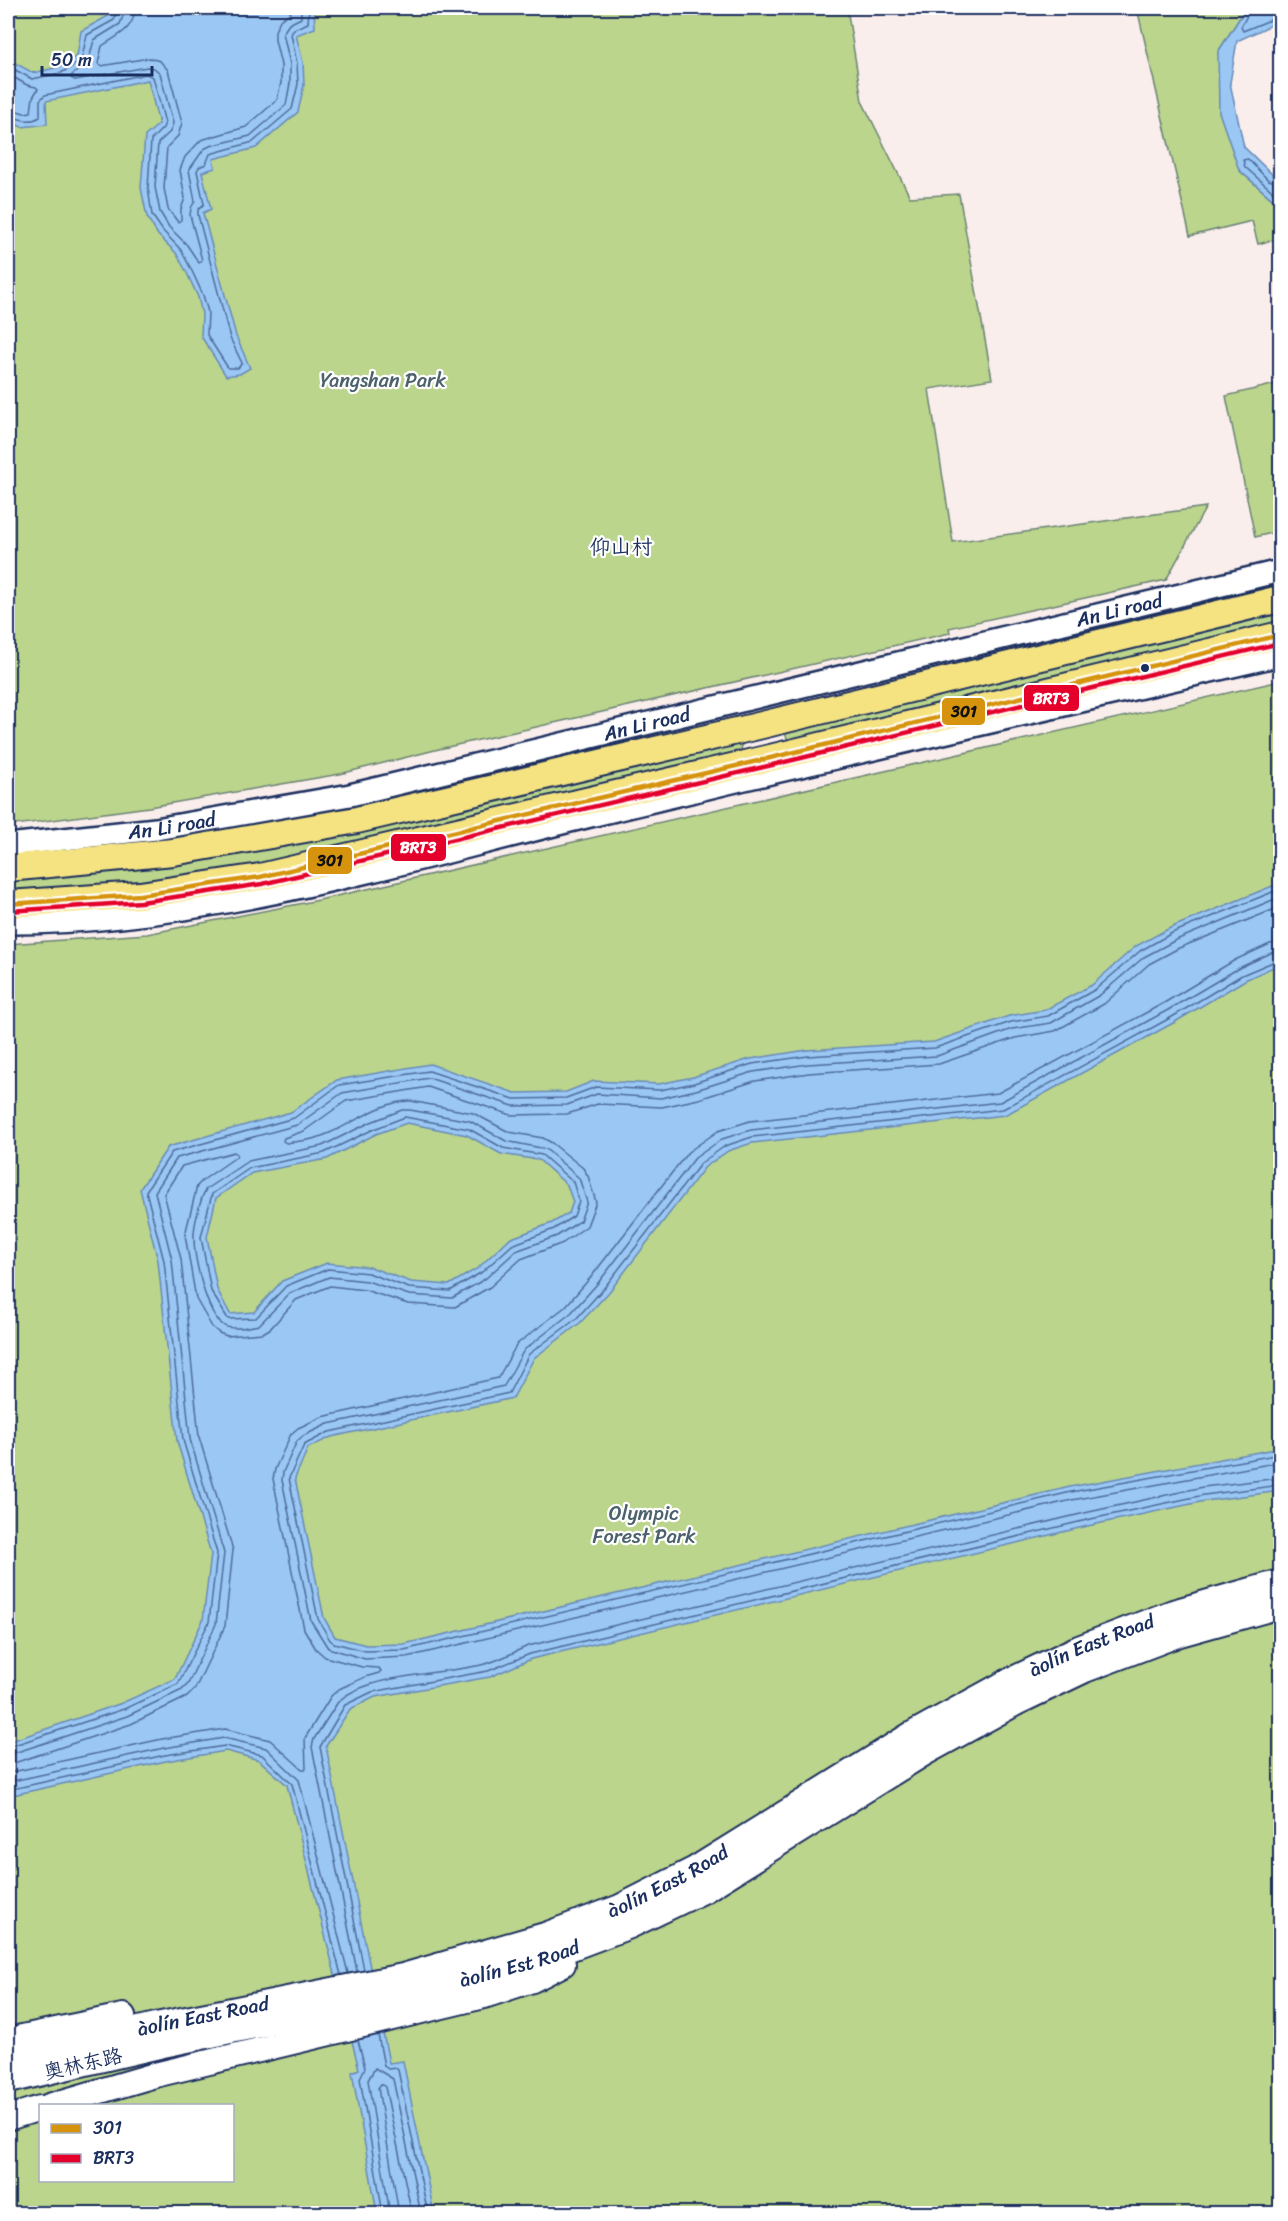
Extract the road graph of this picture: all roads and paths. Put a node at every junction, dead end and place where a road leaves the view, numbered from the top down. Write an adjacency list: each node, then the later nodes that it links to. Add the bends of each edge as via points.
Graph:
1 (1281, 571): 5 (street, An Li road, via 350,795 156,829)
2 (1281, 599): 6 (main road, An Li road, via 357,820 173,852)
3 (1281, 635): 7 (main road, via 260,877 140,895)
4 (1281, 655): 8 (street, via 770,772 265,895 147,914)
5 (8, 845)
6 (8, 868)
7 (8, 904)
8 (8, 923)
9 (1281, 1582): 11 (main road, àolín East Road, via 1173,1612 1076,1649 1005,1683 912,1734)
10 (1281, 1606): 11 (main road, àolín East Road, via 1180,1634 1085,1670 923,1754 703,1891)
11 (625, 1916): 12 (main road, àolín Est Road, via 545,1958); 12 (main road, via 542,1922)
12 (399, 1988): 13 (main road, via 331,1975); 14 (main road, àolín East Road, via 156,2025); 15 (main road, 奥林东路); 16 (main road, via 336,2032 155,2075)
13 (8, 2040)
14 (8, 2060)
15 (8, 2081)
16 (56, 2104)
17 (39, 2108): 18 (main road)
18 (8, 2118)

